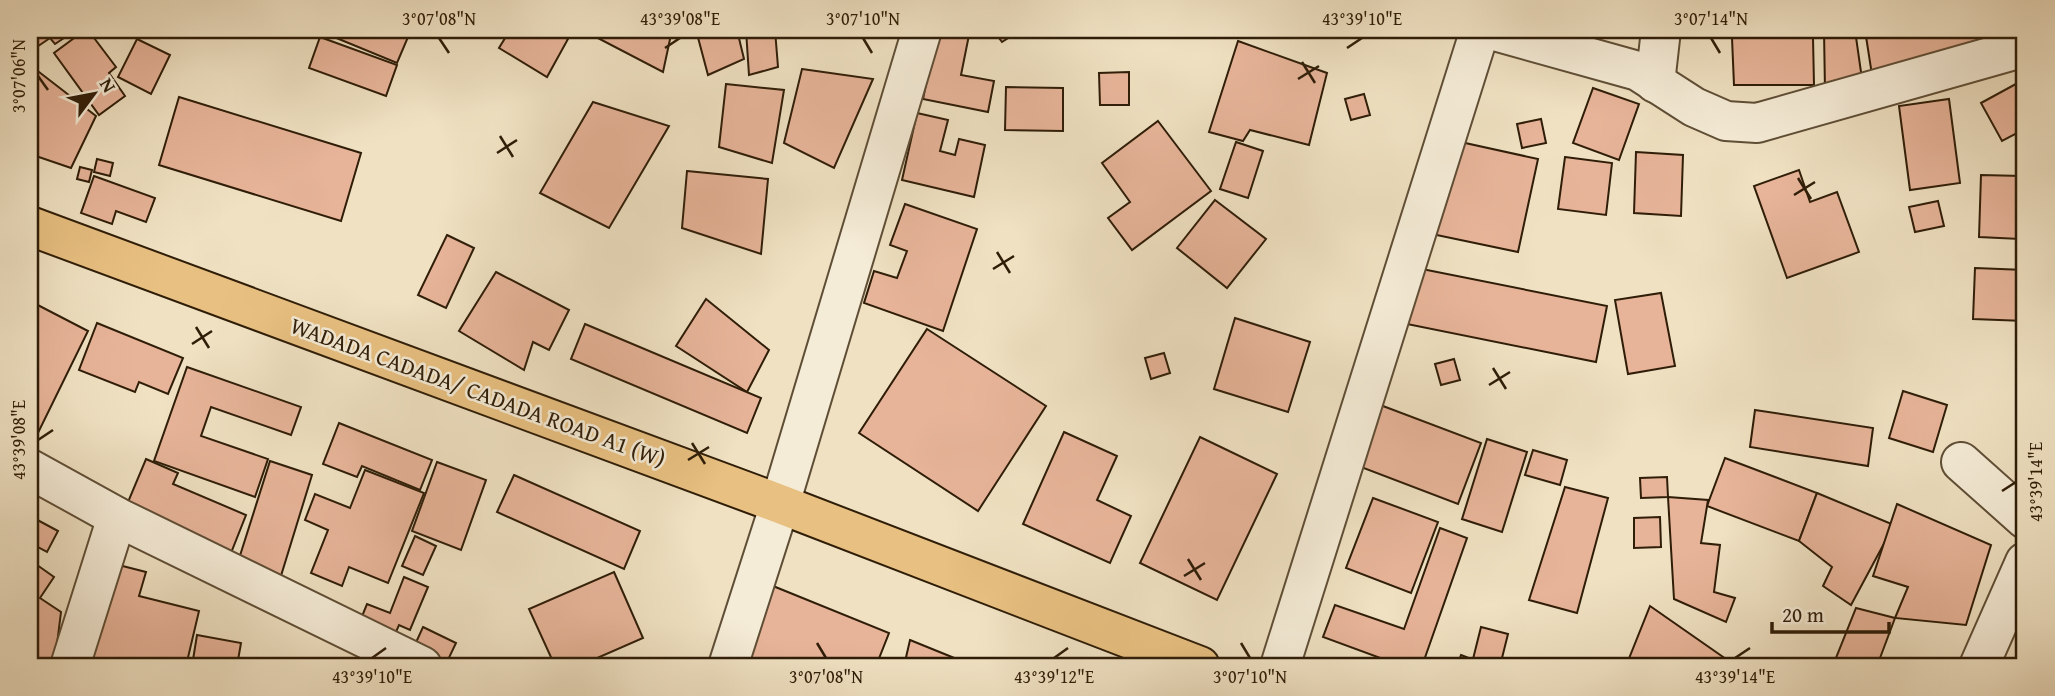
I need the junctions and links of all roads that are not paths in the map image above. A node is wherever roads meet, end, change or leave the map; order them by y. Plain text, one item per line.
1 (922, 30) edge
2 (1480, 30) edge
3 (1491, 30) edge
4 (1661, 30) edge
5 (2025, 47) edge
6 (1655, 83) junction
7 (30, 226) edge
8 (1961, 462) dead end
9 (30, 469) edge
10 (780, 504) junction
11 (117, 517) junction
12 (2025, 519) edge
13 (2025, 562) edge
14 (69, 666) edge
15 (422, 666) edge
16 (728, 666) edge
17 (1200, 666) edge
18 (1280, 666) edge
19 (1979, 666) edge

1 - 10 street
2 - 18 street
3 - 6 street
4 - 6 street
5 - 6 street
7 - 10 main road, WADADA CADADA/ CADADA ROAD A1 (W)
8 - 12 street
9 - 11 street
10 - 16 street
10 - 17 main road, WADADA CADADA/ CADADA ROAD A1 (W)
11 - 14 street
11 - 15 street
13 - 19 street

